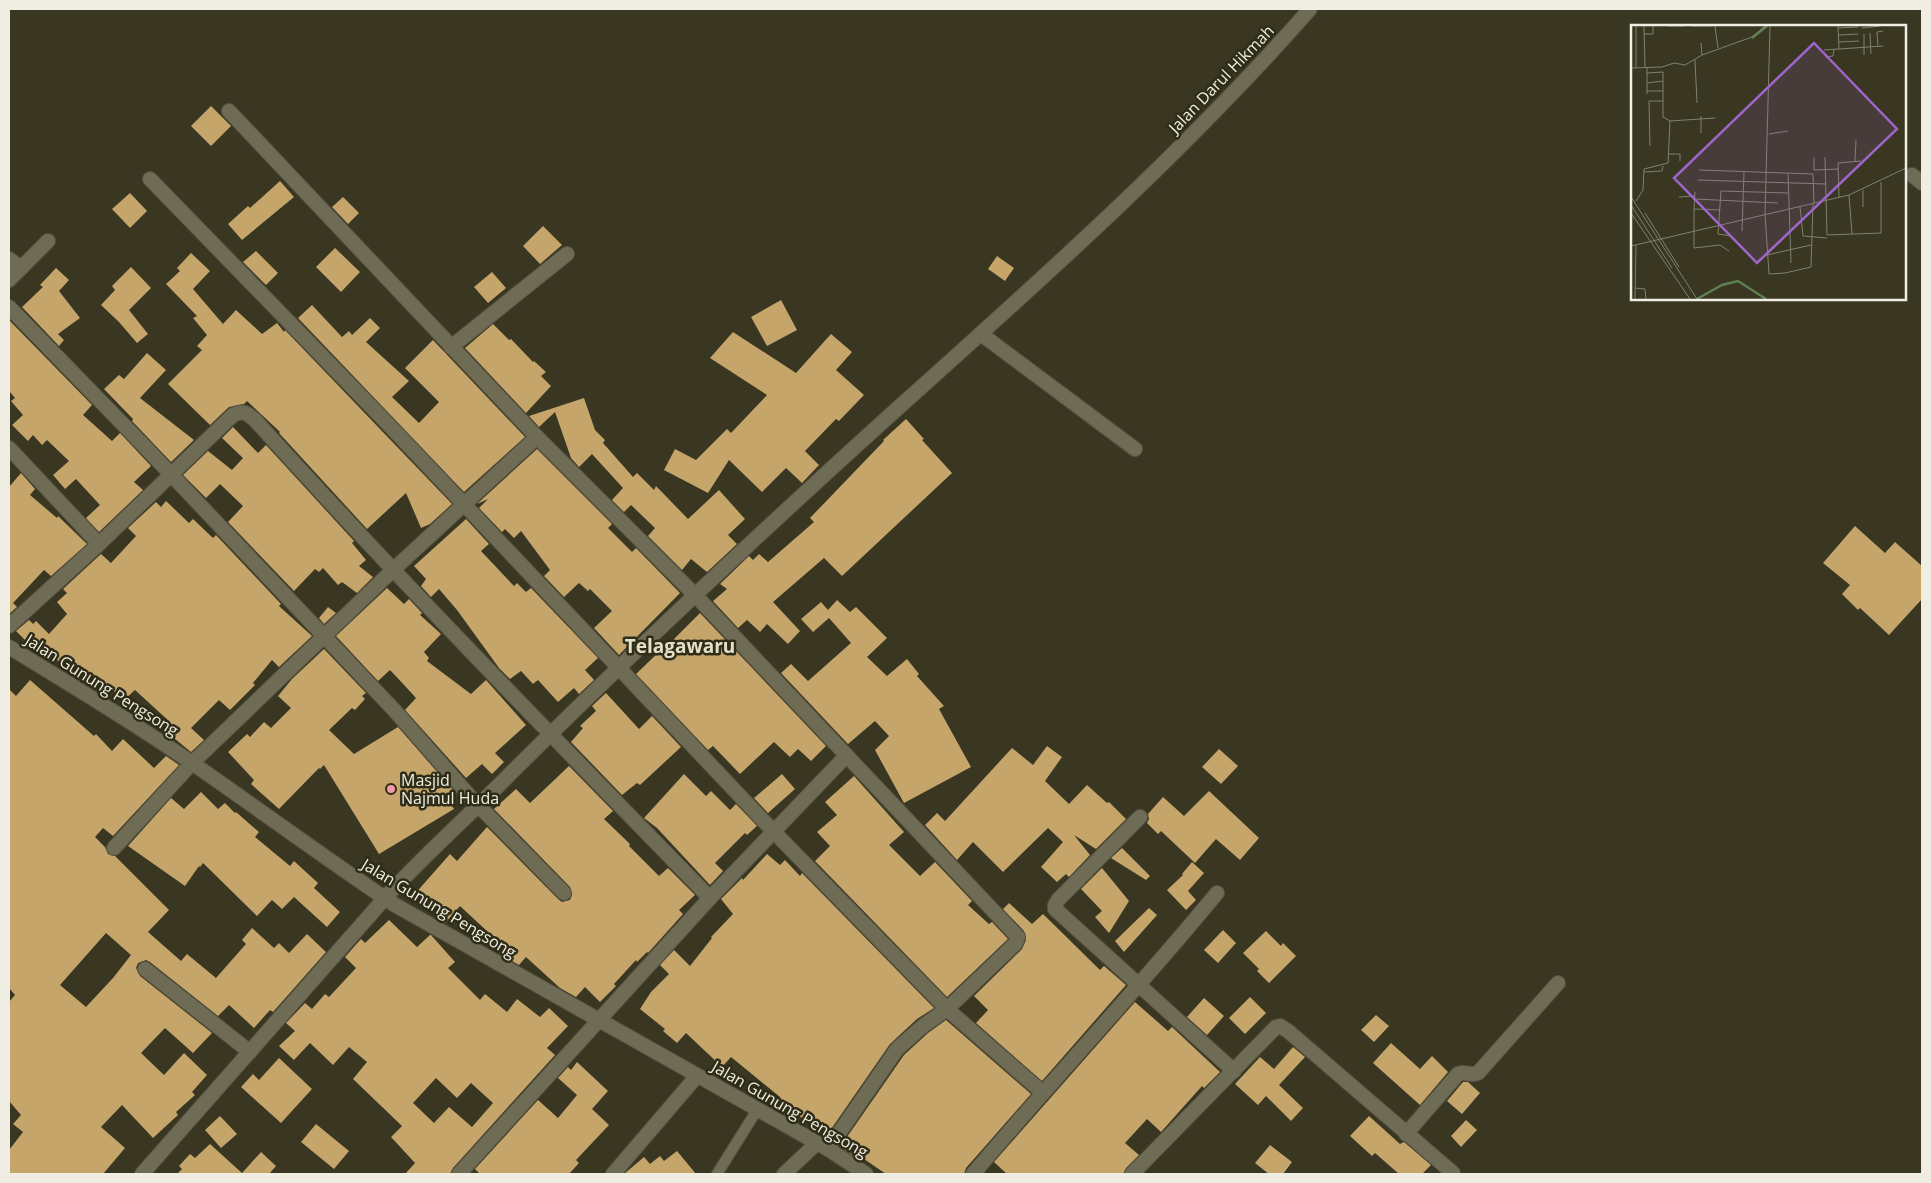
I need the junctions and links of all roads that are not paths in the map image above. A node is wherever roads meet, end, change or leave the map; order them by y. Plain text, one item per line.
1 (1310, 9) edge
2 (229, 111) dead end
3 (150, 179) dead end
4 (48, 241) dead end
5 (567, 254) dead end
6 (9, 258) edge
7 (21, 268) junction
8 (9, 280) edge
9 (9, 307) edge
10 (981, 334) junction
11 (451, 347) junction
12 (537, 438) junction
13 (9, 448) edge
14 (1135, 449) dead end
15 (170, 474) junction
16 (465, 505) junction
17 (99, 544) junction
18 (394, 569) junction
19 (696, 596) junction
20 (9, 626) edge
21 (322, 637) junction
22 (9, 647) edge
23 (618, 668) junction
24 (550, 734) junction
25 (846, 756) junction
26 (192, 763) junction
27 (479, 805) junction
28 (1140, 817) dead end
29 (775, 833) junction
30 (114, 848) dead end
31 (564, 893) dead end
32 (1218, 894) dead end
33 (385, 898) junction
34 (710, 898) junction
35 (145, 969) dead end
36 (1558, 983) dead end
37 (1139, 986) junction
38 (947, 1009) junction
39 (598, 1021) junction
40 (250, 1052) junction
41 (1234, 1071) junction
42 (697, 1076) junction
43 (1042, 1092) junction
44 (757, 1110) junction
45 (1406, 1134) junction
46 (822, 1146) junction
47 (1453, 1173) dead end
48 (142, 1174) edge
49 (459, 1174) edge
50 (613, 1174) edge
51 (717, 1174) edge
52 (784, 1174) edge
53 (866, 1174) edge
54 (973, 1174) edge
55 (1132, 1174) edge

1 - 10 street, Jalan Darul Hikmah
2 - 11 street
3 - 16 street
4 - 7 street
5 - 11 street
6 - 7 street
7 - 8 street
9 - 15 street
10 - 14 street
10 - 19 street, Jalan Darul Hikmah
11 - 12 street
12 - 16 street
12 - 19 street
13 - 17 street
15 - 17 street
15 - 18 street
15 - 21 street
16 - 18 street
16 - 23 street
17 - 20 street
18 - 21 street
18 - 24 street
19 - 23 street, Jalan Darul Hikmah
19 - 25 street
21 - 26 street
21 - 27 street
22 - 26 street, Jalan Gunung Pengsong
23 - 24 street, Jalan Darul Hikmah
23 - 29 street
24 - 27 street, Jalan Darul Hikmah
24 - 34 street
25 - 29 street
25 - 38 street
26 - 30 street
26 - 33 street, Jalan Gunung Pengsong
27 - 31 street
27 - 33 street, Jalan Darul Hikmah
28 - 37 street
29 - 34 street
29 - 38 street
32 - 37 street
33 - 39 street, Jalan Gunung Pengsong
33 - 40 street, Jalan Darul Hikmah
34 - 39 street
35 - 40 street
36 - 45 street
37 - 41 street
37 - 43 street
38 - 43 street
38 - 46 street
39 - 42 street, Jalan Gunung Pengsong
39 - 49 street
40 - 48 street, Jalan Darul Hikmah
41 - 45 street
41 - 55 street
42 - 44 street, Jalan Gunung Pengsong
42 - 50 street
43 - 54 street
44 - 46 street, Jalan Gunung Pengsong
44 - 51 lane
45 - 47 street
46 - 52 street
46 - 53 street, Jalan Gunung Pengsong

